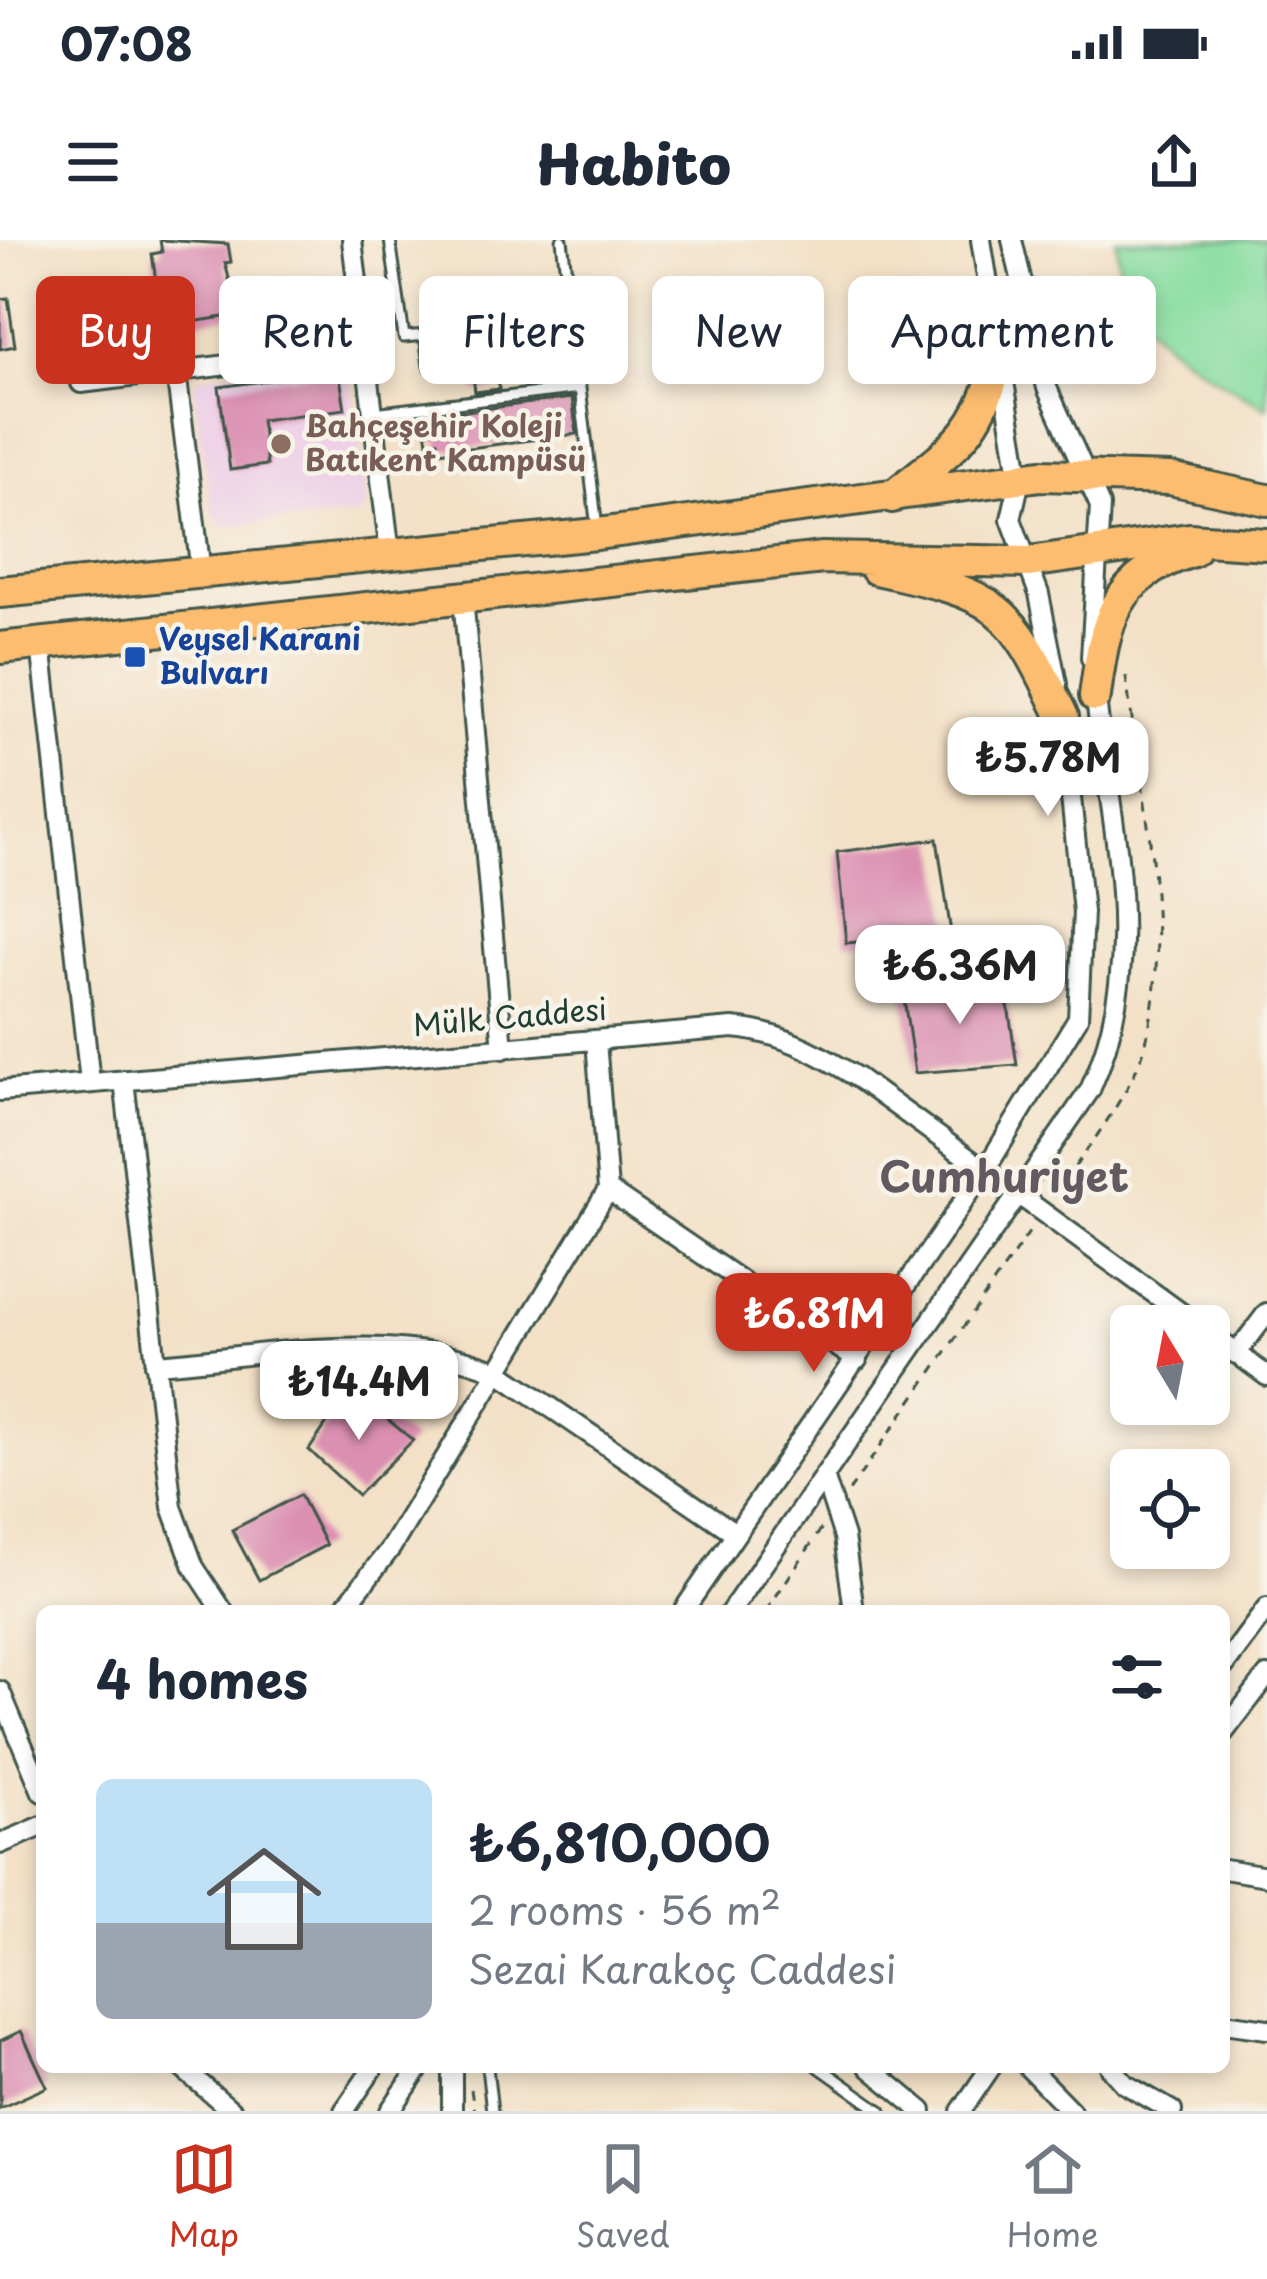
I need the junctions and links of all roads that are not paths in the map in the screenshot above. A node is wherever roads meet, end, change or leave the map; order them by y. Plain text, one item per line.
1 (352, 240) edge
2 (390, 240) edge
3 (562, 240) edge
4 (980, 240) edge
5 (1012, 240) edge
6 (356, 276) edge
7 (986, 276) edge
8 (419, 336) edge
9 (178, 384) edge
10 (369, 384) edge
11 (992, 384) edge
12 (1004, 384) edge
13 (580, 388) junction
14 (373, 413) junction
15 (1085, 472) junction
16 (1020, 480) junction
17 (892, 497) junction
18 (1267, 500) edge
19 (597, 534) junction
20 (1231, 539) junction
21 (1267, 544) edge
22 (390, 554) junction
23 (1096, 555) junction
24 (824, 558) junction
25 (1028, 562) junction
26 (201, 572) junction
27 (0, 592) edge
28 (463, 597) junction
29 (41, 644) junction
30 (0, 648) edge
31 (1095, 696) junction
32 (1063, 717) junction
33 (596, 1041) junction
34 (503, 1049) junction
35 (124, 1080) junction
36 (90, 1082) junction
37 (0, 1091) edge
38 (988, 1167) junction
39 (608, 1190) junction
40 (1020, 1191) junction
41 (1171, 1305) edge
42 (1267, 1313) edge
43 (1230, 1349) edge
44 (1236, 1354) junction
45 (857, 1360) junction
46 (155, 1364) junction
47 (499, 1372) junction
48 (1267, 1376) edge
49 (824, 1477) junction
50 (735, 1533) junction
51 (219, 1605) edge
52 (347, 1605) edge
53 (687, 1605) edge
54 (735, 1605) edge
55 (853, 1605) edge
56 (1267, 1608) edge
57 (1230, 1658) edge
58 (1267, 1676) edge
59 (0, 1690) edge
60 (1230, 1724) edge
61 (36, 1777) edge
62 (36, 1829) edge
63 (0, 1844) edge
64 (1230, 1870) edge
65 (1267, 1876) edge
66 (1230, 2025) edge
67 (1267, 2030) edge
68 (188, 2073) edge
69 (370, 2073) edge
70 (416, 2073) edge
71 (452, 2073) edge
72 (488, 2073) edge
73 (827, 2073) edge
74 (876, 2073) edge
75 (987, 2073) edge
76 (1034, 2073) edge
77 (1115, 2073) edge
78 (232, 2111) edge
79 (344, 2111) edge
80 (390, 2111) edge
81 (452, 2111) edge
82 (492, 2111) edge
83 (881, 2111) edge
84 (922, 2111) edge
85 (962, 2111) edge
86 (1071, 2111) edge
87 (1172, 2111) edge

1 - 6 street
2 - 8 lane
3 - 13 lane
4 - 7 street
5 - 15 street
9 - 26 street
10 - 14 street
11 - 17 main road
12 - 16 street
13 - 14 lane
13 - 19 lane
14 - 22 street
15 - 16 main road
15 - 18 main road
15 - 23 street
16 - 17 main road
16 - 25 street
17 - 19 main road
19 - 22 main road
20 - 21 main road
20 - 23 main road
20 - 31 main road
22 - 26 main road
23 - 25 main road
23 - 31 street
24 - 25 main road
24 - 28 main road
24 - 32 main road
25 - 32 street
26 - 27 main road
28 - 29 main road
28 - 34 street
29 - 30 main road
29 - 36 street
31 - 40 street
32 - 38 street
33 - 34 street, Mülk Caddesi
33 - 38 street, Mülk Caddesi
33 - 39 street
34 - 35 street, Mülk Caddesi
35 - 36 street, Mülk Caddesi
35 - 46 street
36 - 37 street, Mülk Caddesi
38 - 40 street, Mülk Caddesi
38 - 45 street
39 - 45 street
39 - 47 street
40 - 41 street, Mülk Caddesi
40 - 49 street
42 - 44 street
43 - 44 street
44 - 48 street
45 - 50 street
46 - 47 street
46 - 51 street
47 - 50 street
47 - 52 street
49 - 54 street
49 - 55 street
50 - 53 street
56 - 57 street
58 - 60 street
59 - 61 street
62 - 63 street
64 - 65 street
66 - 67 street
68 - 78 street
69 - 79 street
70 - 80 street
71 - 81 street
72 - 82 lane
73 - 83 lane
74 - 84 street
75 - 85 street
76 - 86 street
77 - 87 street

